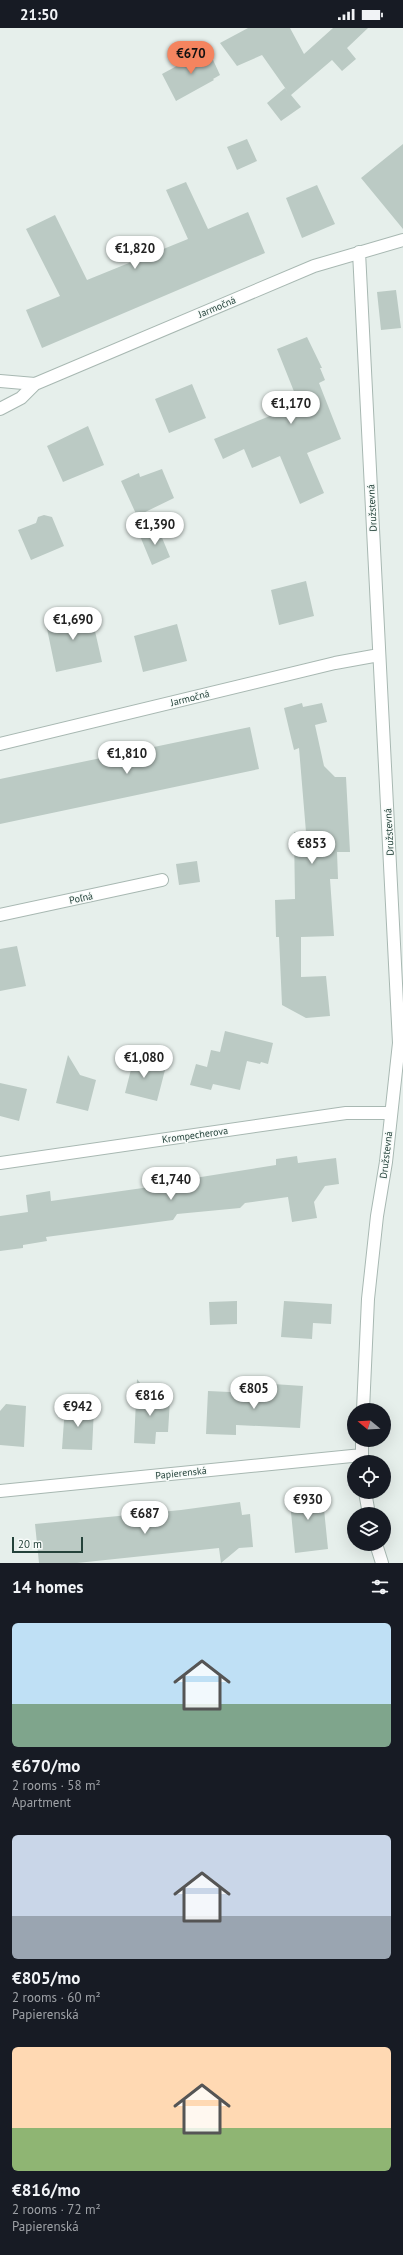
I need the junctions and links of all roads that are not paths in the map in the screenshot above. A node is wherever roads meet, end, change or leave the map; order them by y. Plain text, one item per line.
1 (403, 240) edge
2 (359, 252) junction
3 (0, 381) edge
4 (35, 384) junction
5 (0, 410) edge
6 (380, 655) junction
7 (0, 744) edge
8 (162, 880) dead end
9 (0, 915) edge
10 (391, 1113) junction
11 (0, 1163) edge
12 (363, 1403) edge
13 (347, 1459) edge
14 (0, 1491) edge
15 (378, 1551) edge
16 (382, 1563) edge

1 - 2 street, Jarmočná
2 - 4 street, Jarmočná
2 - 6 street, Družstevná
3 - 4 street, Jarmočná
4 - 5 street, Jarmočná
6 - 7 street, Jarmočná
6 - 10 street, Družstevná
8 - 9 street, Poľná
10 - 11 street, Krompecherova
10 - 12 street, Družstevná
13 - 14 street, Papierenská
15 - 16 street

